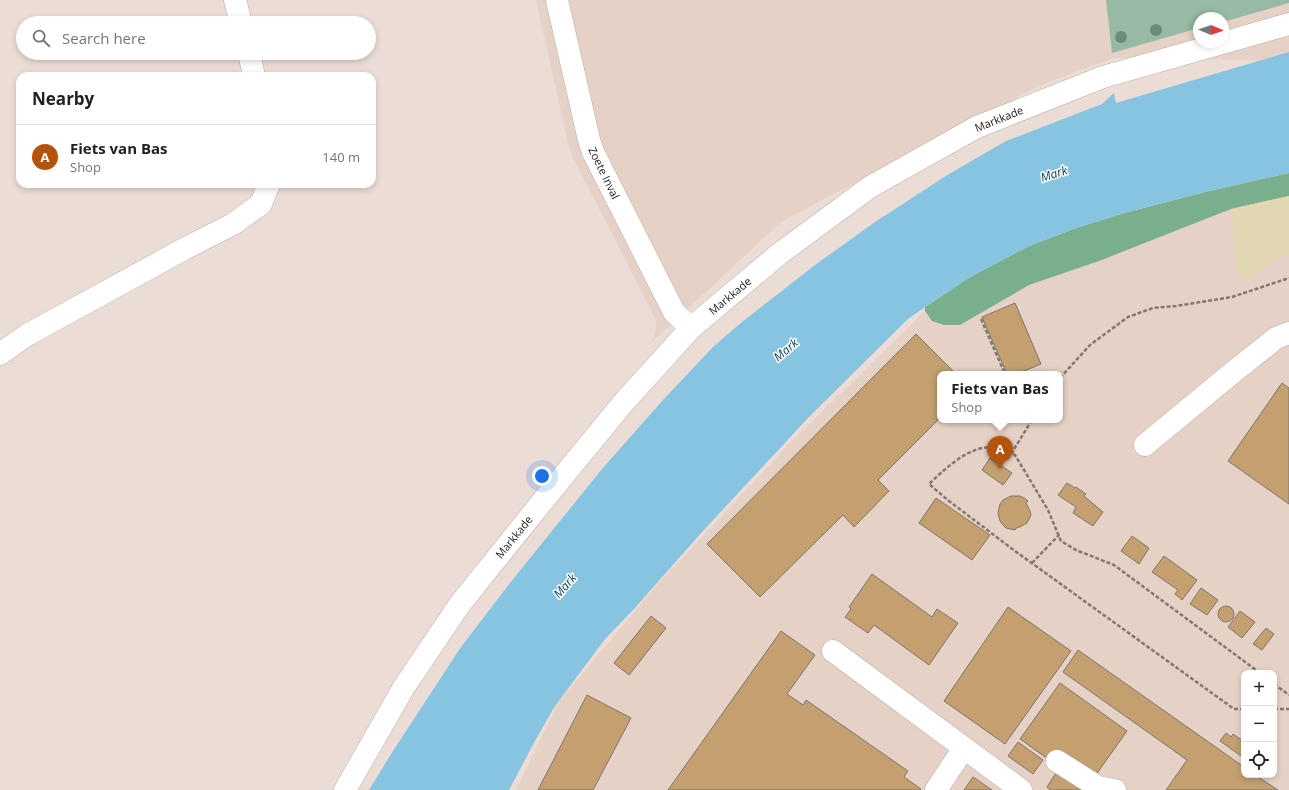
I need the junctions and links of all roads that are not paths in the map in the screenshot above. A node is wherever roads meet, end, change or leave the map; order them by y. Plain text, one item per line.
1 (235, 0) edge
2 (557, 0) edge
3 (239, 16) edge
4 (1289, 24) edge
5 (251, 60) edge
6 (254, 72) edge
7 (267, 188) edge
8 (691, 328) junction
9 (1289, 333) edge
10 (0, 354) edge
11 (1145, 445) dead end
12 (833, 651) dead end
13 (964, 748) junction
14 (1057, 761) dead end
15 (345, 790) edge
16 (936, 790) edge
17 (1021, 790) edge
18 (1115, 790) edge

1 - 3 street
2 - 8 street, Zoete Inval
4 - 8 street, Markkade
5 - 6 street
7 - 10 street
8 - 15 street, Markkade
9 - 11 street
12 - 13 street
13 - 16 street
13 - 17 street
14 - 18 street

